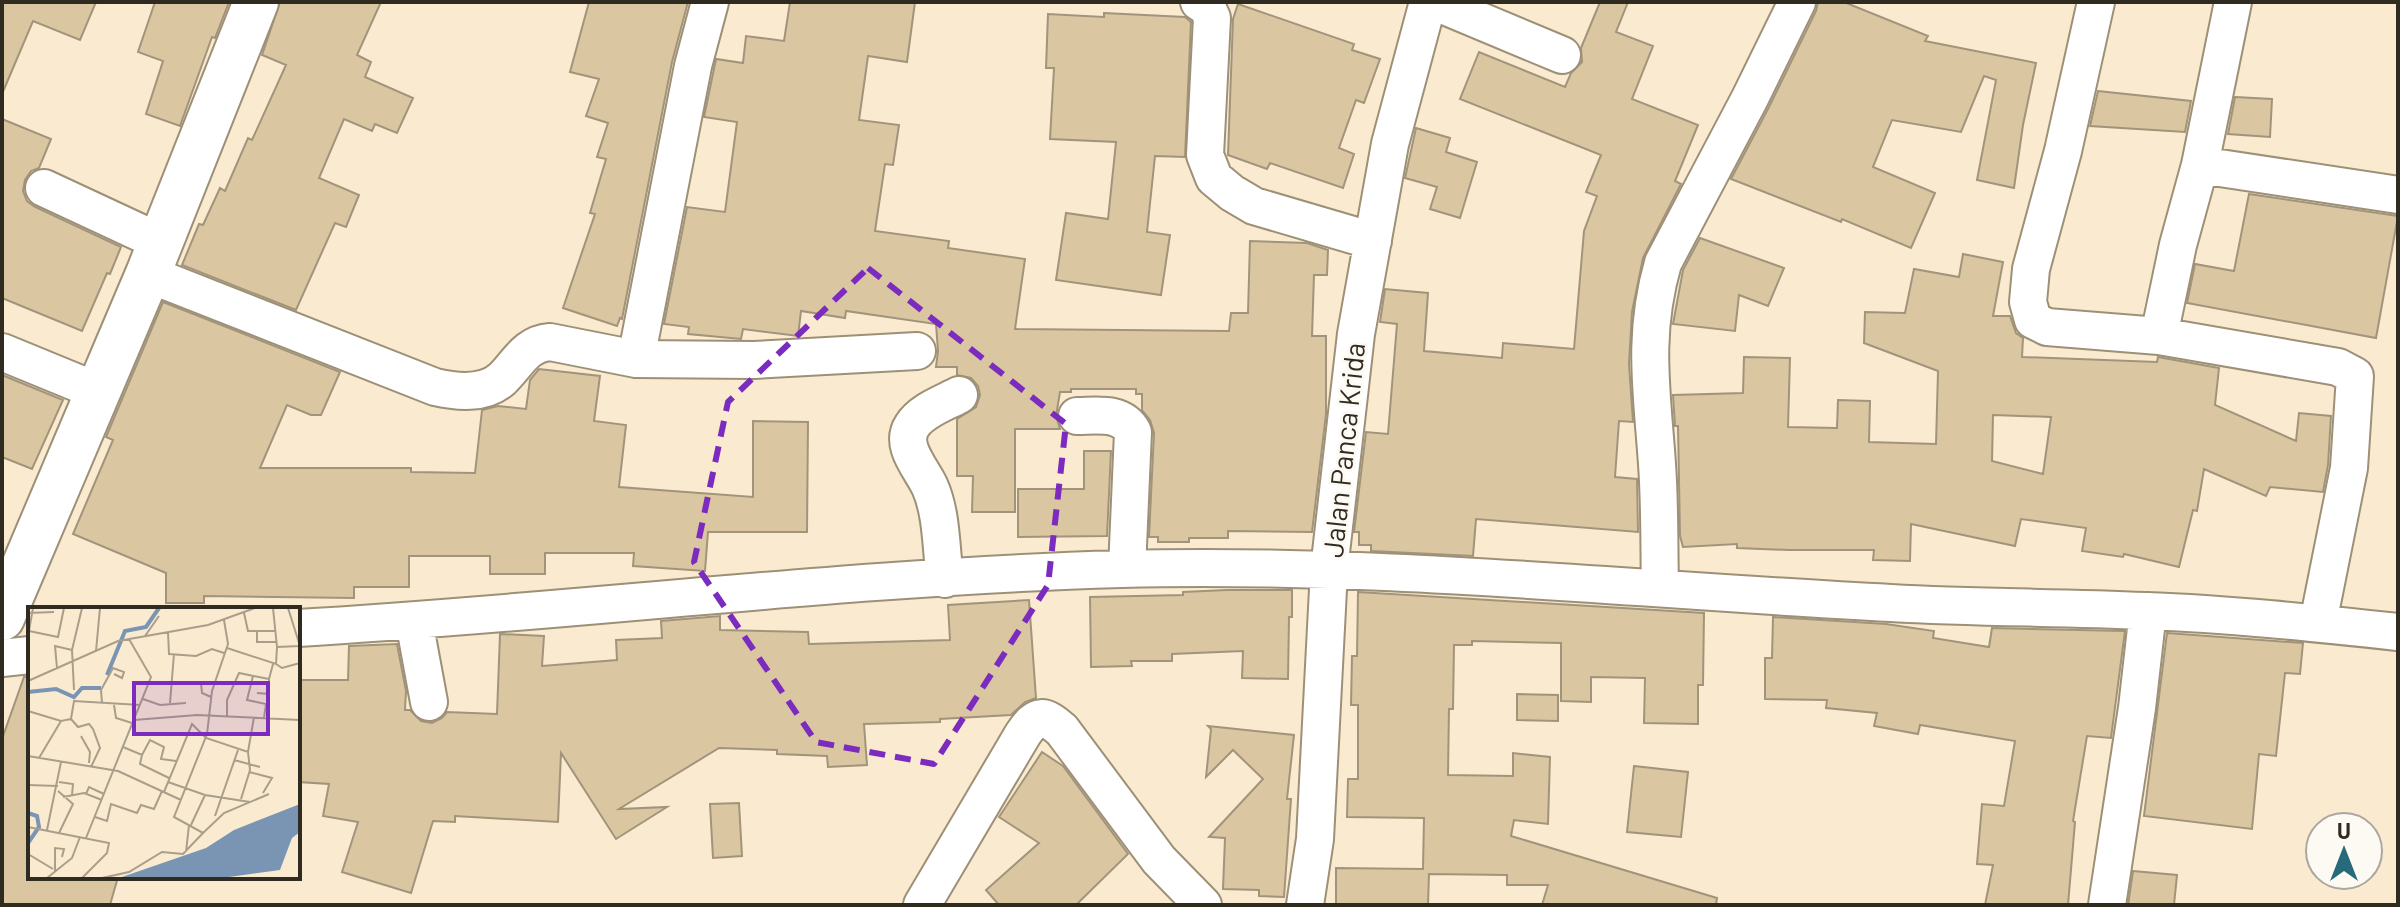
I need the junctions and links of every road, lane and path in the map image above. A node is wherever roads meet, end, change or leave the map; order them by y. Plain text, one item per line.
1 (256, 2) edge
2 (710, 2) edge
3 (1199, 2) edge
4 (1428, 2) edge
5 (1435, 2) edge
6 (1797, 2) edge
7 (2096, 2) edge
8 (2233, 2) edge
9 (1562, 55) dead end
10 (2200, 165) junction
11 (44, 188) dead end
12 (2398, 195) edge
13 (1373, 241) junction
14 (154, 258) junction
15 (2159, 336) junction
16 (917, 351) dead end
17 (2, 352) edge
18 (636, 359) junction
19 (97, 391) junction
20 (959, 395) dead end
21 (1077, 416) dead end
22 (1127, 569) junction
23 (1329, 570) junction
24 (945, 579) junction
25 (1660, 587) junction
26 (2148, 611) junction
27 (2, 618) edge
28 (414, 621) junction
29 (2318, 623) junction
30 (300, 628) edge
31 (2398, 632) edge
32 (28, 655) edge
33 (2, 658) edge
34 (429, 702) dead end
35 (922, 905) edge
36 (1203, 905) edge
37 (1305, 905) edge
38 (2107, 905) edge

1 - 14 street
2 - 18 street
3 - 13 street
4 - 13 street, Jalan Panca Krida
5 - 9 street
6 - 25 street
7 - 15 street
8 - 10 street
10 - 12 street
10 - 15 street
11 - 14 street
13 - 23 street, Jalan Panca Krida
14 - 18 street
14 - 19 street
15 - 29 street
16 - 18 street
17 - 19 street
19 - 27 street
20 - 24 street
21 - 22 street
22 - 23 street
22 - 24 street
23 - 25 street
23 - 37 street, Jalan Panca Krida
24 - 28 street
25 - 26 street
26 - 29 street
26 - 38 street
28 - 30 street
28 - 34 street
29 - 31 street
32 - 33 street
35 - 36 street

